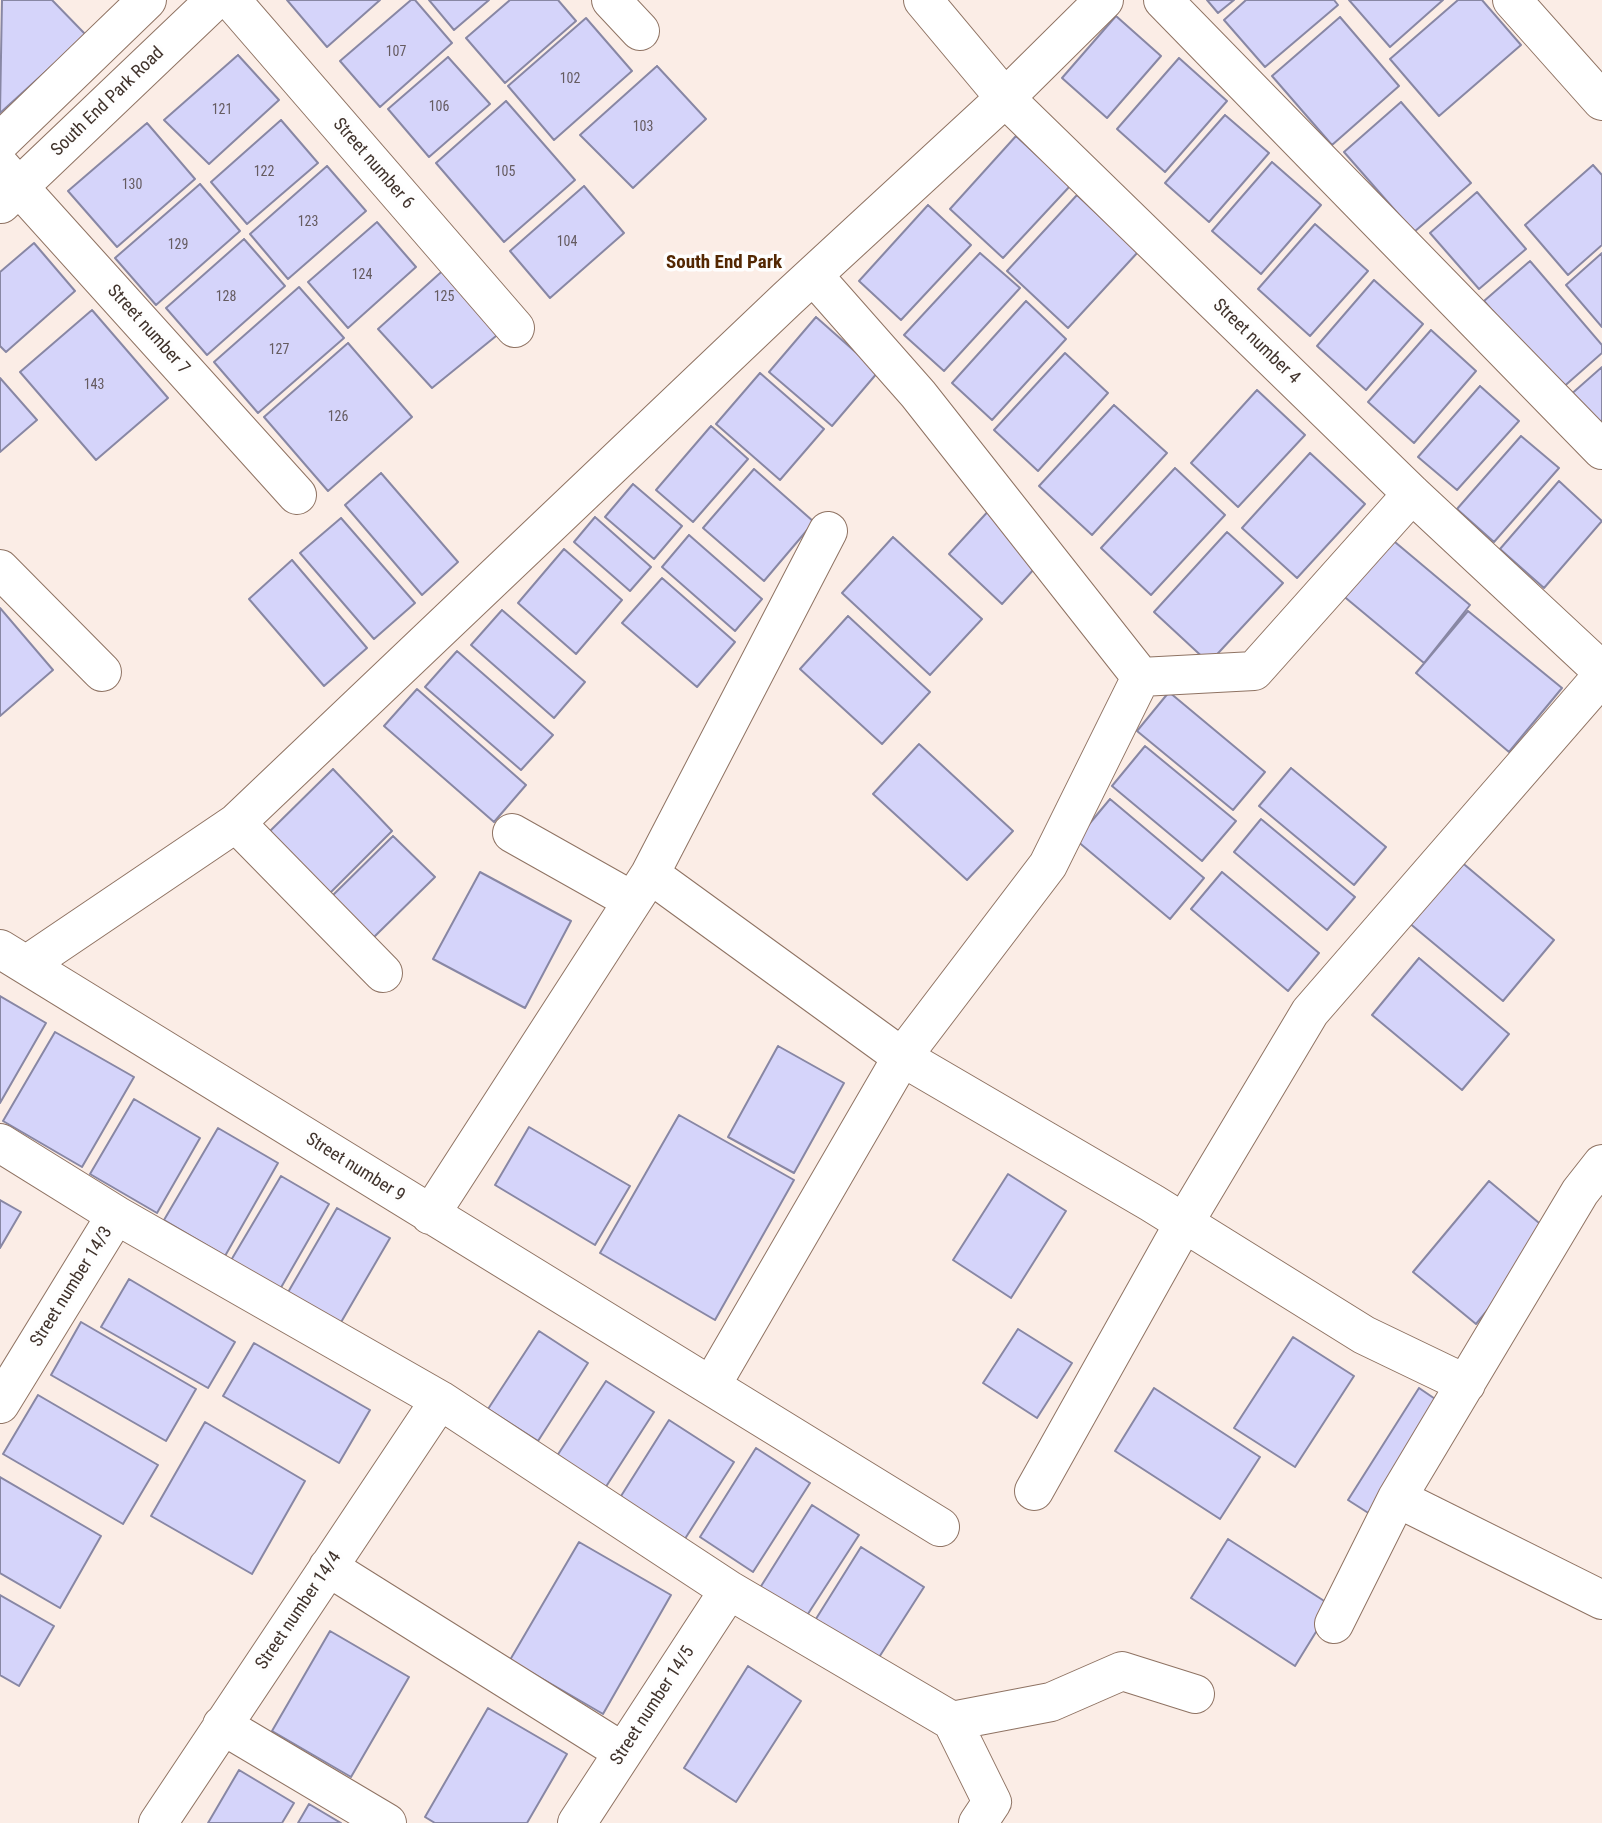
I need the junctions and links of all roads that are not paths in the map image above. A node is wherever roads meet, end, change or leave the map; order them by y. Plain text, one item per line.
1 (147, 0) edge
2 (215, 0) edge
3 (231, 0) edge
4 (611, 0) edge
5 (923, 0) edge
6 (1104, 0) edge
7 (1163, 0) edge
8 (1512, 0) edge
9 (640, 31) dead end
10 (1005, 98) junction
11 (1602, 101) edge
12 (0, 142) edge
13 (6, 186) edge
14 (813, 275) junction
15 (515, 328) dead end
16 (1602, 450) edge
17 (1412, 494) junction
18 (297, 495) dead end
19 (828, 531) dead end
20 (0, 569) edge
21 (102, 672) dead end
22 (1602, 673) edge
23 (1141, 677) junction
24 (236, 823) junction
25 (512, 833) dead end
26 (641, 887) junction
27 (13, 957) edge
28 (383, 973) dead end
29 (902, 1057) junction
30 (0, 1143) edge
31 (1595, 1186) edge
32 (116, 1215) junction
33 (430, 1215) junction
34 (1184, 1223) junction
35 (1466, 1384) junction
36 (711, 1386) junction
37 (440, 1400) junction
38 (0, 1404) edge
39 (1034, 1491) dead end
40 (1396, 1498) junction
41 (940, 1527) dead end
42 (328, 1567) junction
43 (729, 1590) junction
44 (1602, 1600) edge
45 (1334, 1624) dead end
46 (1195, 1694) dead end
47 (952, 1721) junction
48 (222, 1726) junction
49 (623, 1752) junction
50 (158, 1823) edge
51 (387, 1823) edge
52 (577, 1823) edge
53 (978, 1823) edge

1 - 12 street
2 - 13 street, South End Park Road
3 - 15 street, Street number 6
4 - 9 street
5 - 10 street, Street number 4
6 - 10 street
7 - 16 street
8 - 11 street
10 - 14 street
10 - 17 street, Street number 4
13 - 18 street, Street number 7
14 - 23 street
14 - 24 street
17 - 22 street, Street number 4
17 - 23 street
19 - 26 street
20 - 21 street
22 - 34 street
23 - 29 street
24 - 27 street
24 - 28 street
25 - 26 street
26 - 29 street
26 - 33 street
27 - 33 street, Street number 9
29 - 34 street
29 - 36 street
30 - 32 street, Street number 14/3
31 - 35 street
32 - 37 street
32 - 38 street, Street number 14/3
33 - 36 street, Street number 9
34 - 35 street
34 - 39 street
35 - 40 street
36 - 41 street, Street number 9
37 - 42 street, Street number 14/4
37 - 43 street
40 - 44 street
40 - 45 street
42 - 48 street, Street number 14/4
42 - 49 street
43 - 47 street
43 - 49 street, Street number 14/5
46 - 47 street
47 - 53 street
48 - 50 street, Street number 14/4
48 - 51 street
49 - 52 street, Street number 14/5

